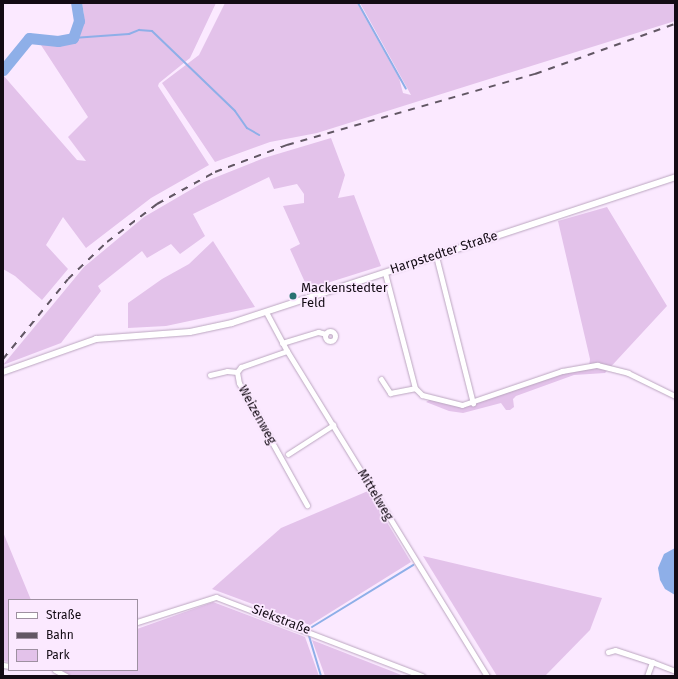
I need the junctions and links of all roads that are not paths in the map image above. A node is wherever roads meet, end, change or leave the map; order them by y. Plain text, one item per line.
1 (675, 177) edge
2 (436, 256) junction
3 (385, 272) junction
4 (266, 312) junction
5 (326, 334) dead end
6 (282, 343) junction
7 (287, 351) junction
8 (3, 372) edge
9 (237, 372) junction
10 (210, 375) dead end
11 (381, 378) dead end
12 (415, 388) junction
13 (675, 396) edge
14 (472, 403) junction
15 (333, 426) junction
16 (288, 454) dead end
17 (307, 505) dead end
18 (138, 622) edge
19 (608, 652) dead end
20 (652, 662) junction
21 (57, 671) edge
22 (675, 671) edge
23 (66, 676) edge
24 (422, 676) edge
25 (487, 676) edge
26 (647, 676) edge

1 - 2 street, Harpstedter Straße
2 - 3 street, Harpstedter Straße
2 - 14 street
3 - 4 street, Harpstedter Straße
3 - 12 street
4 - 6 street, Mittelweg
4 - 8 street, Harpstedter Straße
5 - 6 street
6 - 7 street, Mittelweg
7 - 9 street, Weizenweg
7 - 15 street, Mittelweg
9 - 10 street
9 - 17 street, Weizenweg
11 - 12 street
12 - 14 street
13 - 14 street
15 - 16 street
15 - 25 street, Mittelweg
18 - 24 street, Siekstraße
19 - 20 street
20 - 22 street
20 - 26 street
21 - 23 street

